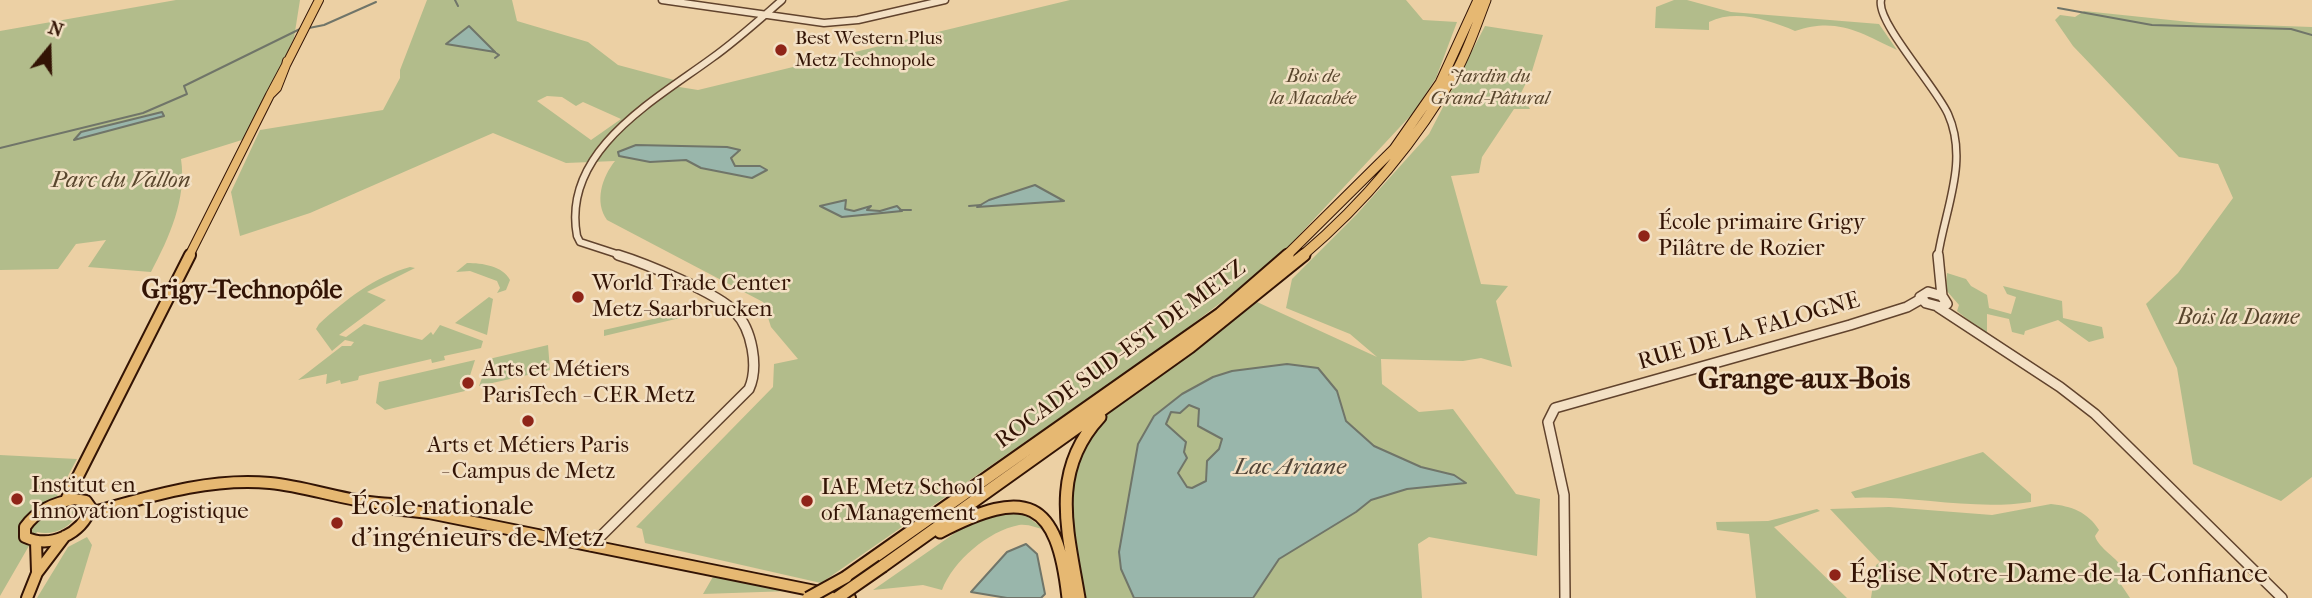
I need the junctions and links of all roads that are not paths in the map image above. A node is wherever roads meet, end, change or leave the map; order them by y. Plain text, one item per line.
1 (318, 0) edge
2 (662, 0) edge
3 (782, 0) edge
4 (945, 0) edge
5 (1471, 0) edge
6 (1478, 0) edge
7 (1489, 0) edge
8 (1881, 0) edge
9 (764, 16) junction
10 (1470, 32) junction
11 (1937, 281) junction
12 (1928, 292) junction
13 (1942, 296) junction
14 (1921, 299) junction
15 (1938, 306) junction
16 (1899, 310) junction
17 (1155, 372) junction
18 (66, 500) junction
19 (90, 513) junction
20 (66, 535) junction
21 (36, 542) junction
22 (591, 545) junction
23 (879, 561) junction
24 (37, 573) junction
25 (846, 576) junction
26 (27, 598) edge
27 (808, 598) edge
28 (816, 598) edge
29 (837, 598) edge
30 (850, 598) edge
31 (1068, 598) edge
32 (1079, 598) edge
33 (1565, 598) edge
34 (2282, 598) edge

1 - 18 main road
2 - 9 street
3 - 9 street
4 - 9 street
5 - 10 highway
6 - 10 highway, ROCADE SUD-EST DE METZ
7 - 10 highway, ROCADE SUD-EST DE METZ
8 - 11 street
9 - 22 street
10 - 17 highway, ROCADE SUD-EST DE METZ
10 - 23 highway, ROCADE SUD-EST DE METZ
11 - 12 street, RUE DE LA FALOGNE
11 - 13 street
12 - 13 street
12 - 14 street, RUE DE LA FALOGNE
13 - 15 street
14 - 15 street
14 - 16 street, RUE DE LA FALOGNE
15 - 16 street, RUE DE LA FALOGNE
15 - 34 street
16 - 33 street, RUE DE LA FALOGNE
17 - 23 highway, ROCADE SUD-EST DE METZ
17 - 32 highway
18 - 19 main road
18 - 21 main road
19 - 20 main road
19 - 22 main road
20 - 21 main road
20 - 24 main road
21 - 24 main road
22 - 30 main road
23 - 25 highway, ROCADE SUD-EST DE METZ
23 - 29 highway, ROCADE SUD-EST DE METZ, bridge
23 - 31 highway
24 - 26 main road
25 - 27 highway, bridge
25 - 28 highway, ROCADE SUD-EST DE METZ, bridge

